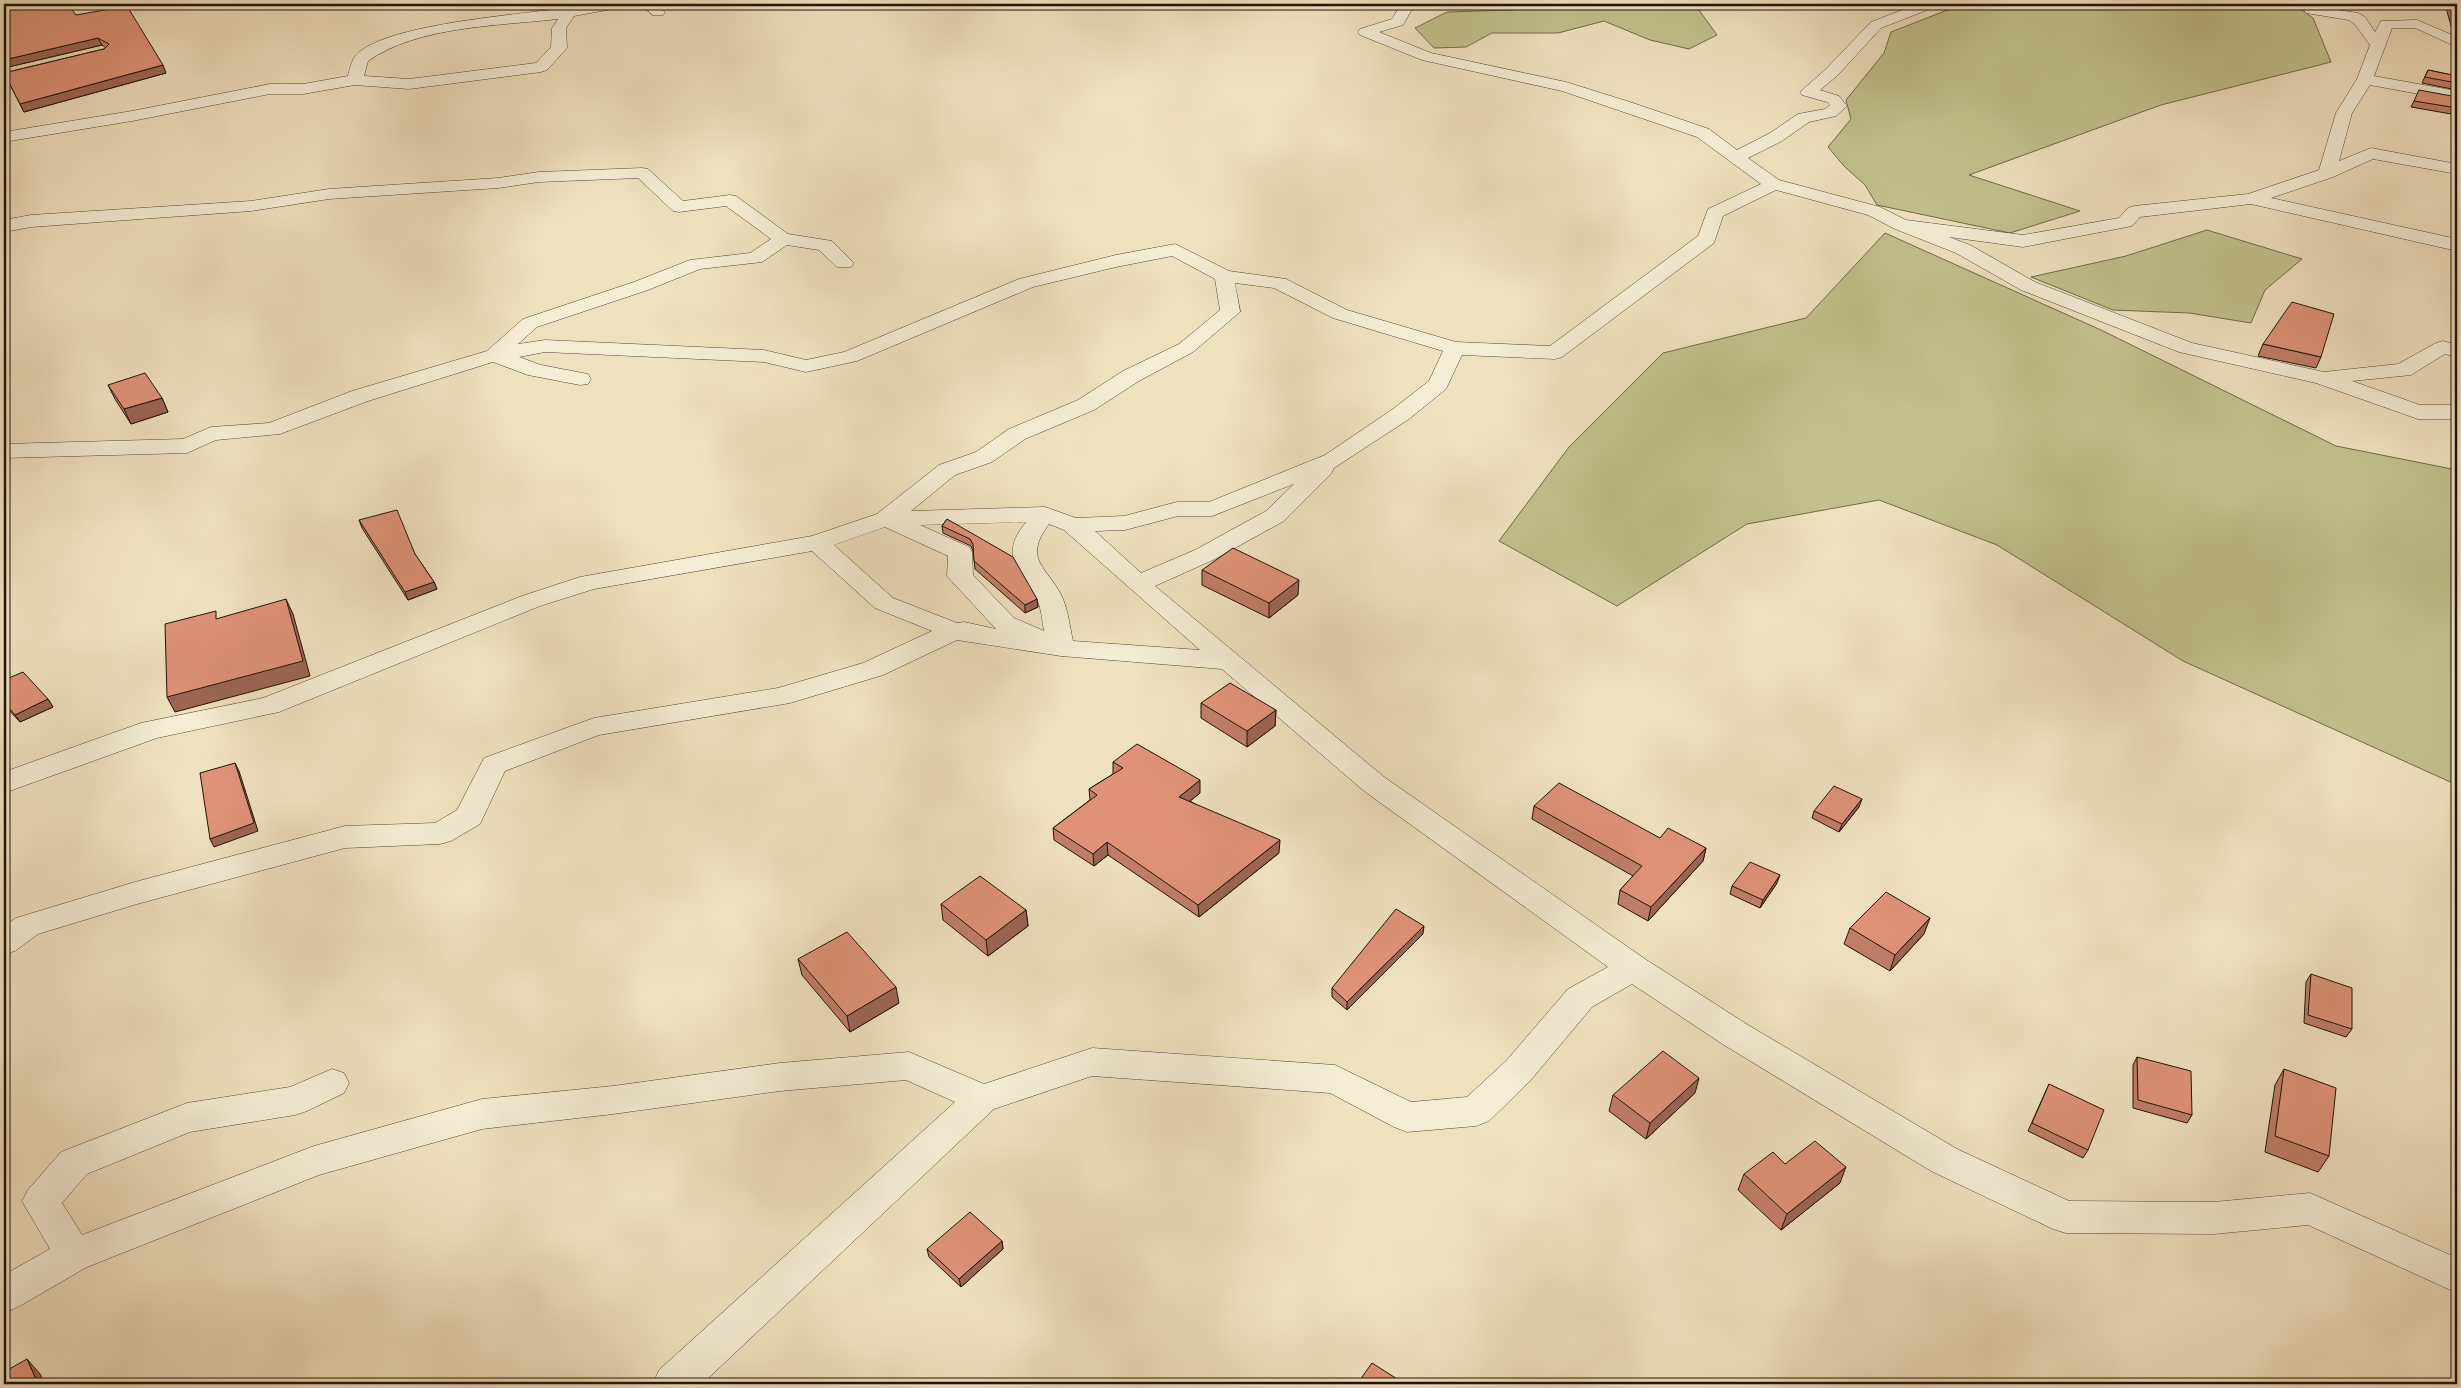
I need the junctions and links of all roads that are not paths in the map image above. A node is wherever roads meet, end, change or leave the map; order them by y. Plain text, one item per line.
1 (618, 4) edge
2 (1408, 4) edge
3 (1930, 4) edge
4 (598, 5) edge
5 (2312, 10) dead end
6 (570, 13) junction
7 (2433, 31) junction
8 (2457, 35) edge
9 (2457, 42) edge
10 (2378, 44) junction
11 (2365, 79) junction
12 (355, 80) junction
13 (2457, 96) edge
14 (4, 137) edge
15 (1736, 157) junction
16 (2457, 168) edge
17 (2327, 173) junction
18 (1772, 184) junction
19 (2251, 199) junction
20 (1902, 225) junction
21 (4, 226) edge
22 (783, 239) junction
23 (2457, 245) edge
24 (844, 263) dead end
25 (1224, 276) junction
26 (1454, 348) junction
27 (2457, 352) edge
28 (494, 355) junction
29 (2322, 378) junction
30 (580, 379) dead end
31 (2457, 412) edge
32 (4, 451) edge
33 (1333, 460) junction
34 (1045, 514) junction
35 (886, 519) junction
36 (1073, 525) junction
37 (818, 542) junction
38 (1138, 584) junction
39 (1005, 624) junction
40 (954, 632) junction
41 (1061, 648) junction
42 (1227, 660) junction
43 (4, 783) edge
44 (4, 942) edge
45 (1633, 968) junction
46 (332, 1083) dead end
47 (982, 1099) junction
48 (74, 1256) junction
49 (2457, 1276) edge
50 (4, 1295) edge
51 (673, 1384) edge

1 - 4 street
2 - 15 street
3 - 15 street
4 - 6 street
5 - 10 street
6 - 12 street
6 - 12 street
7 - 8 street
7 - 9 street
7 - 10 street
10 - 11 street
11 - 13 street
11 - 17 street
12 - 14 street
15 - 18 street
16 - 17 street
17 - 19 street
18 - 20 street
18 - 26 street
19 - 20 street
19 - 23 street
20 - 29 street
21 - 22 street
22 - 24 street
22 - 28 street
25 - 26 street
25 - 28 street
25 - 35 street
26 - 33 street
27 - 29 street
28 - 30 street
28 - 32 street
29 - 31 street
33 - 36 street
33 - 38 street
34 - 35 street
34 - 36 street
34 - 41 street
35 - 37 street
35 - 39 street
36 - 38 street
37 - 40 street
37 - 43 street
38 - 42 street
39 - 40 street
39 - 41 street
40 - 41 street
40 - 44 street
41 - 42 street
42 - 45 street
45 - 47 street
45 - 49 street
46 - 48 street
47 - 48 street
47 - 51 street
48 - 50 street

